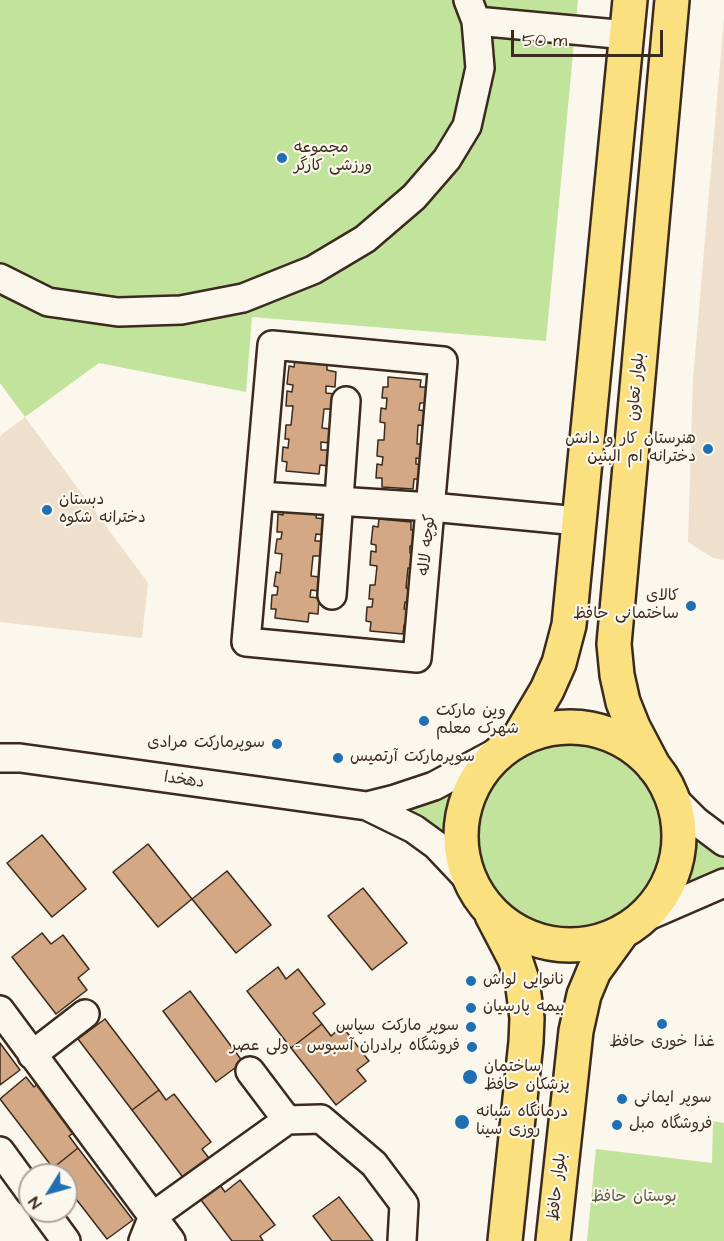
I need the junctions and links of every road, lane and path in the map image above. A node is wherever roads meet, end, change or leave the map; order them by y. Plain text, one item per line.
1 (672, 0) edge
2 (472, 10) edge
3 (628, 12) edge
4 (0, 278) edge
5 (346, 401) dead end
6 (259, 496) junction
7 (339, 501) junction
8 (431, 507) junction
9 (578, 521) junction
10 (332, 595) dead end
11 (510, 745) junction
12 (0, 758) edge
13 (654, 766) junction
14 (670, 795) junction
15 (367, 806) junction
16 (724, 842) edge
17 (470, 881) junction
18 (724, 883) edge
19 (489, 908) junction
20 (632, 925) junction
21 (0, 1011) edge
22 (84, 1014) dead end
23 (32, 1055) junction
24 (250, 1071) dead end
25 (287, 1120) junction
26 (0, 1151) edge
27 (18, 1176) edge
28 (153, 1216) junction
29 (53, 1223) edge
30 (66, 1241) edge
31 (143, 1241) edge
32 (171, 1241) edge
33 (402, 1241) edge
34 (505, 1241) edge
35 (553, 1241) edge

1 - 13 main road, بلوار تعاون
2 - 3 street
2 - 4 street
3 - 9 main road
5 - 7 street
6 - 7 street
6 - 8 street, کوچه لاله
6 - 8 street
7 - 8 street
7 - 10 street
8 - 9 street, کوچه لاله
9 - 11 main road
11 - 13 main road
11 - 15 street
11 - 17 main road
12 - 15 street, دهخدا
13 - 14 main road, بلوار تعاون
14 - 16 street
14 - 20 main road, بلوار حافظ
15 - 17 street
17 - 19 main road
18 - 20 street
19 - 20 main road
19 - 34 main road
20 - 35 main road, بلوار حافظ
21 - 23 street
22 - 23 street
23 - 28 street
24 - 25 street
25 - 28 street
25 - 33 street
26 - 27 street
28 - 31 street
28 - 32 street
29 - 30 street

